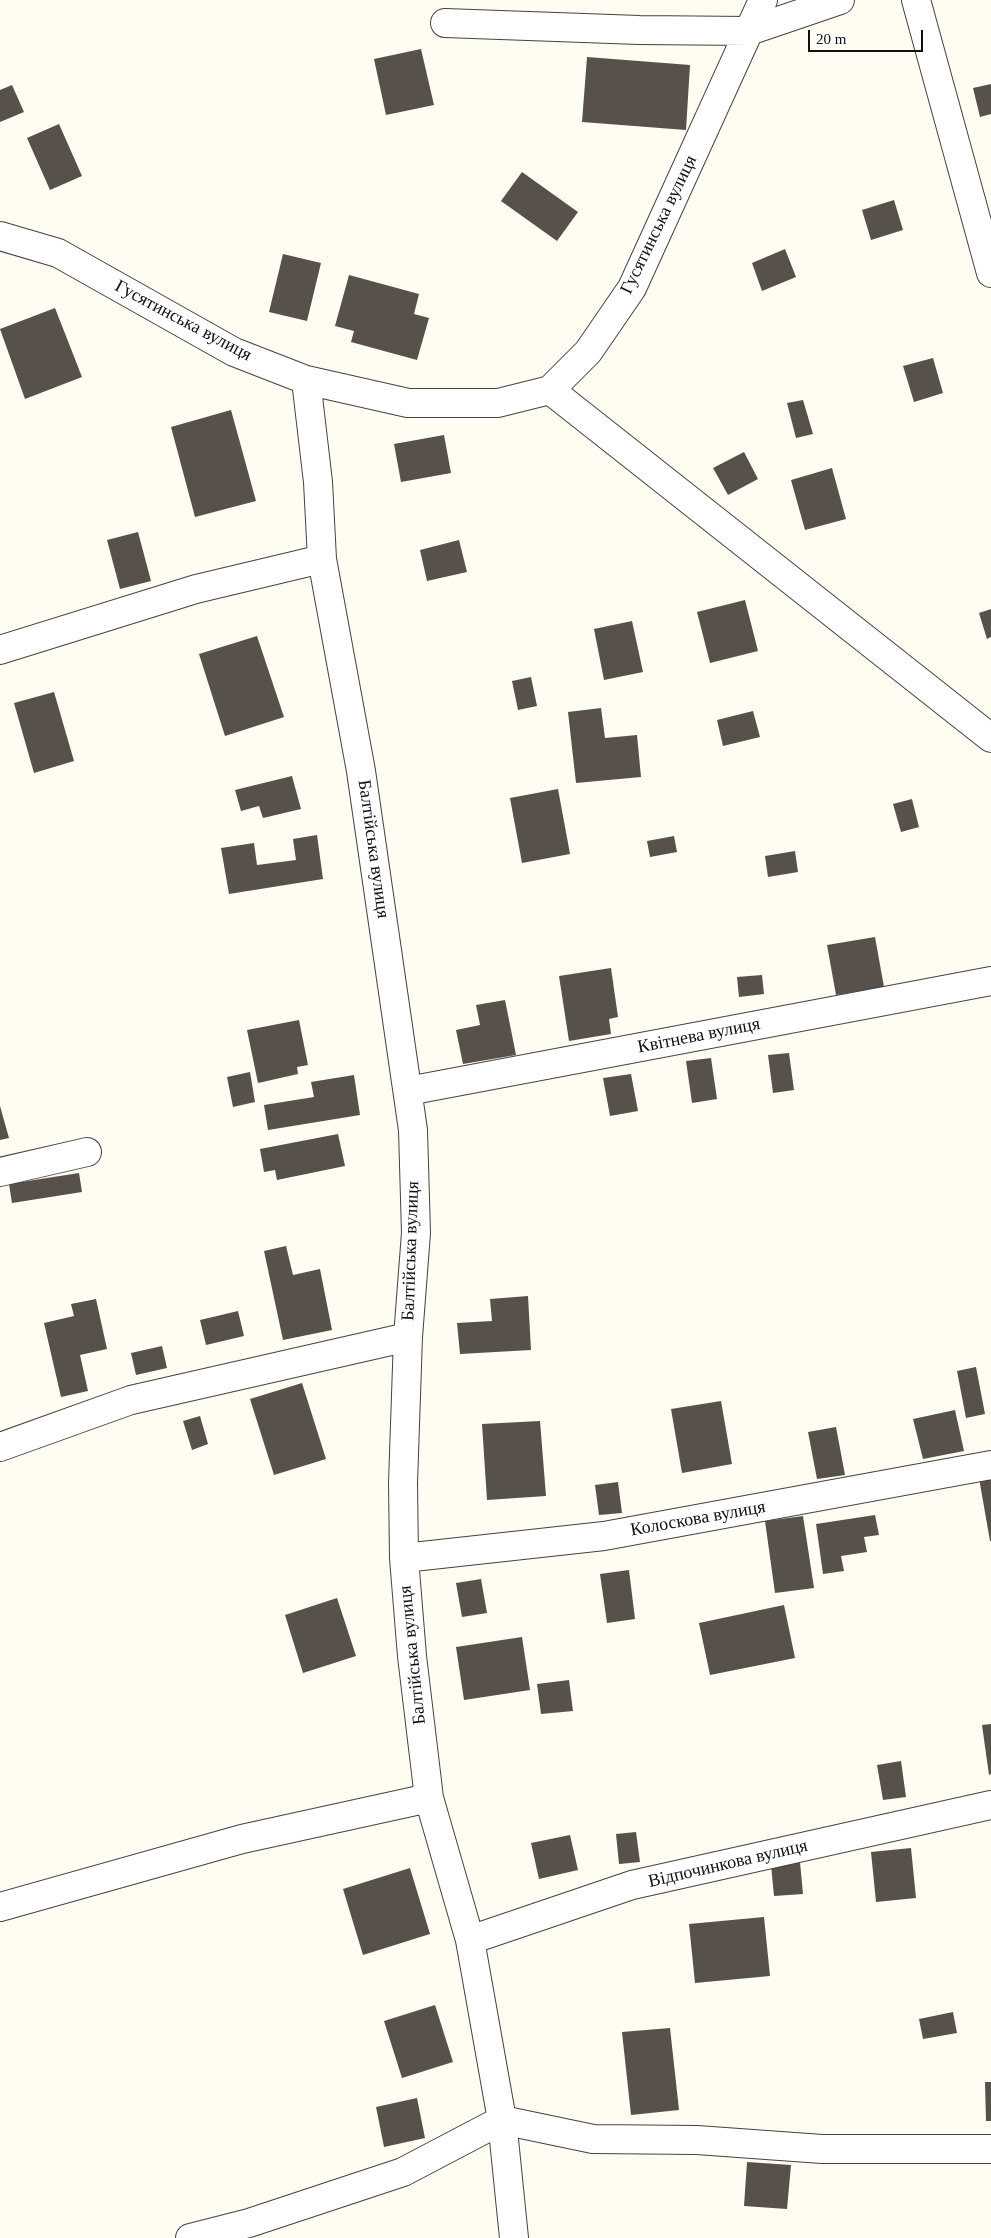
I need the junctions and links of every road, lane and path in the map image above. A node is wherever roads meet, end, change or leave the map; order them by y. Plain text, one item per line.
1 (763, 0) edge
2 (840, 0) edge
3 (916, 0) edge
4 (445, 23) dead end
5 (750, 31) junction
6 (0, 236) edge
7 (991, 273) edge
8 (306, 380) junction
9 (550, 390) junction
10 (322, 559) junction
11 (0, 650) edge
12 (991, 738) edge
13 (991, 981) edge
14 (408, 1091) junction
15 (87, 1152) dead end
16 (0, 1172) edge
17 (408, 1337) junction
18 (0, 1447) edge
19 (991, 1465) edge
20 (404, 1558) junction
21 (429, 1798) junction
22 (991, 1805) edge
23 (0, 1907) edge
24 (470, 1940) junction
25 (502, 2120) junction
26 (991, 2149) edge
27 (190, 2238) edge
28 (514, 2238) edge

1 - 5 street, Гусятинська вулиця
2 - 5 street
3 - 7 street
4 - 5 street
5 - 9 street, Гусятинська вулиця
6 - 8 street, Гусятинська вулиця
8 - 9 street, Гусятинська вулиця
8 - 10 street, Балтійська вулиця
9 - 12 street
10 - 11 street
10 - 14 street, Балтійська вулиця
13 - 14 street, Квітнева вулиця
14 - 17 street, Балтійська вулиця
15 - 16 street
17 - 18 street
17 - 20 street, Балтійська вулиця
19 - 20 street, Колоскова вулиця
20 - 21 street, Балтійська вулиця
21 - 23 street
21 - 24 street, Балтійська вулиця
22 - 24 street, Відпочинкова вулиця
24 - 25 street, Балтійська вулиця
25 - 26 street
25 - 27 street
25 - 28 street, Балтійська вулиця

